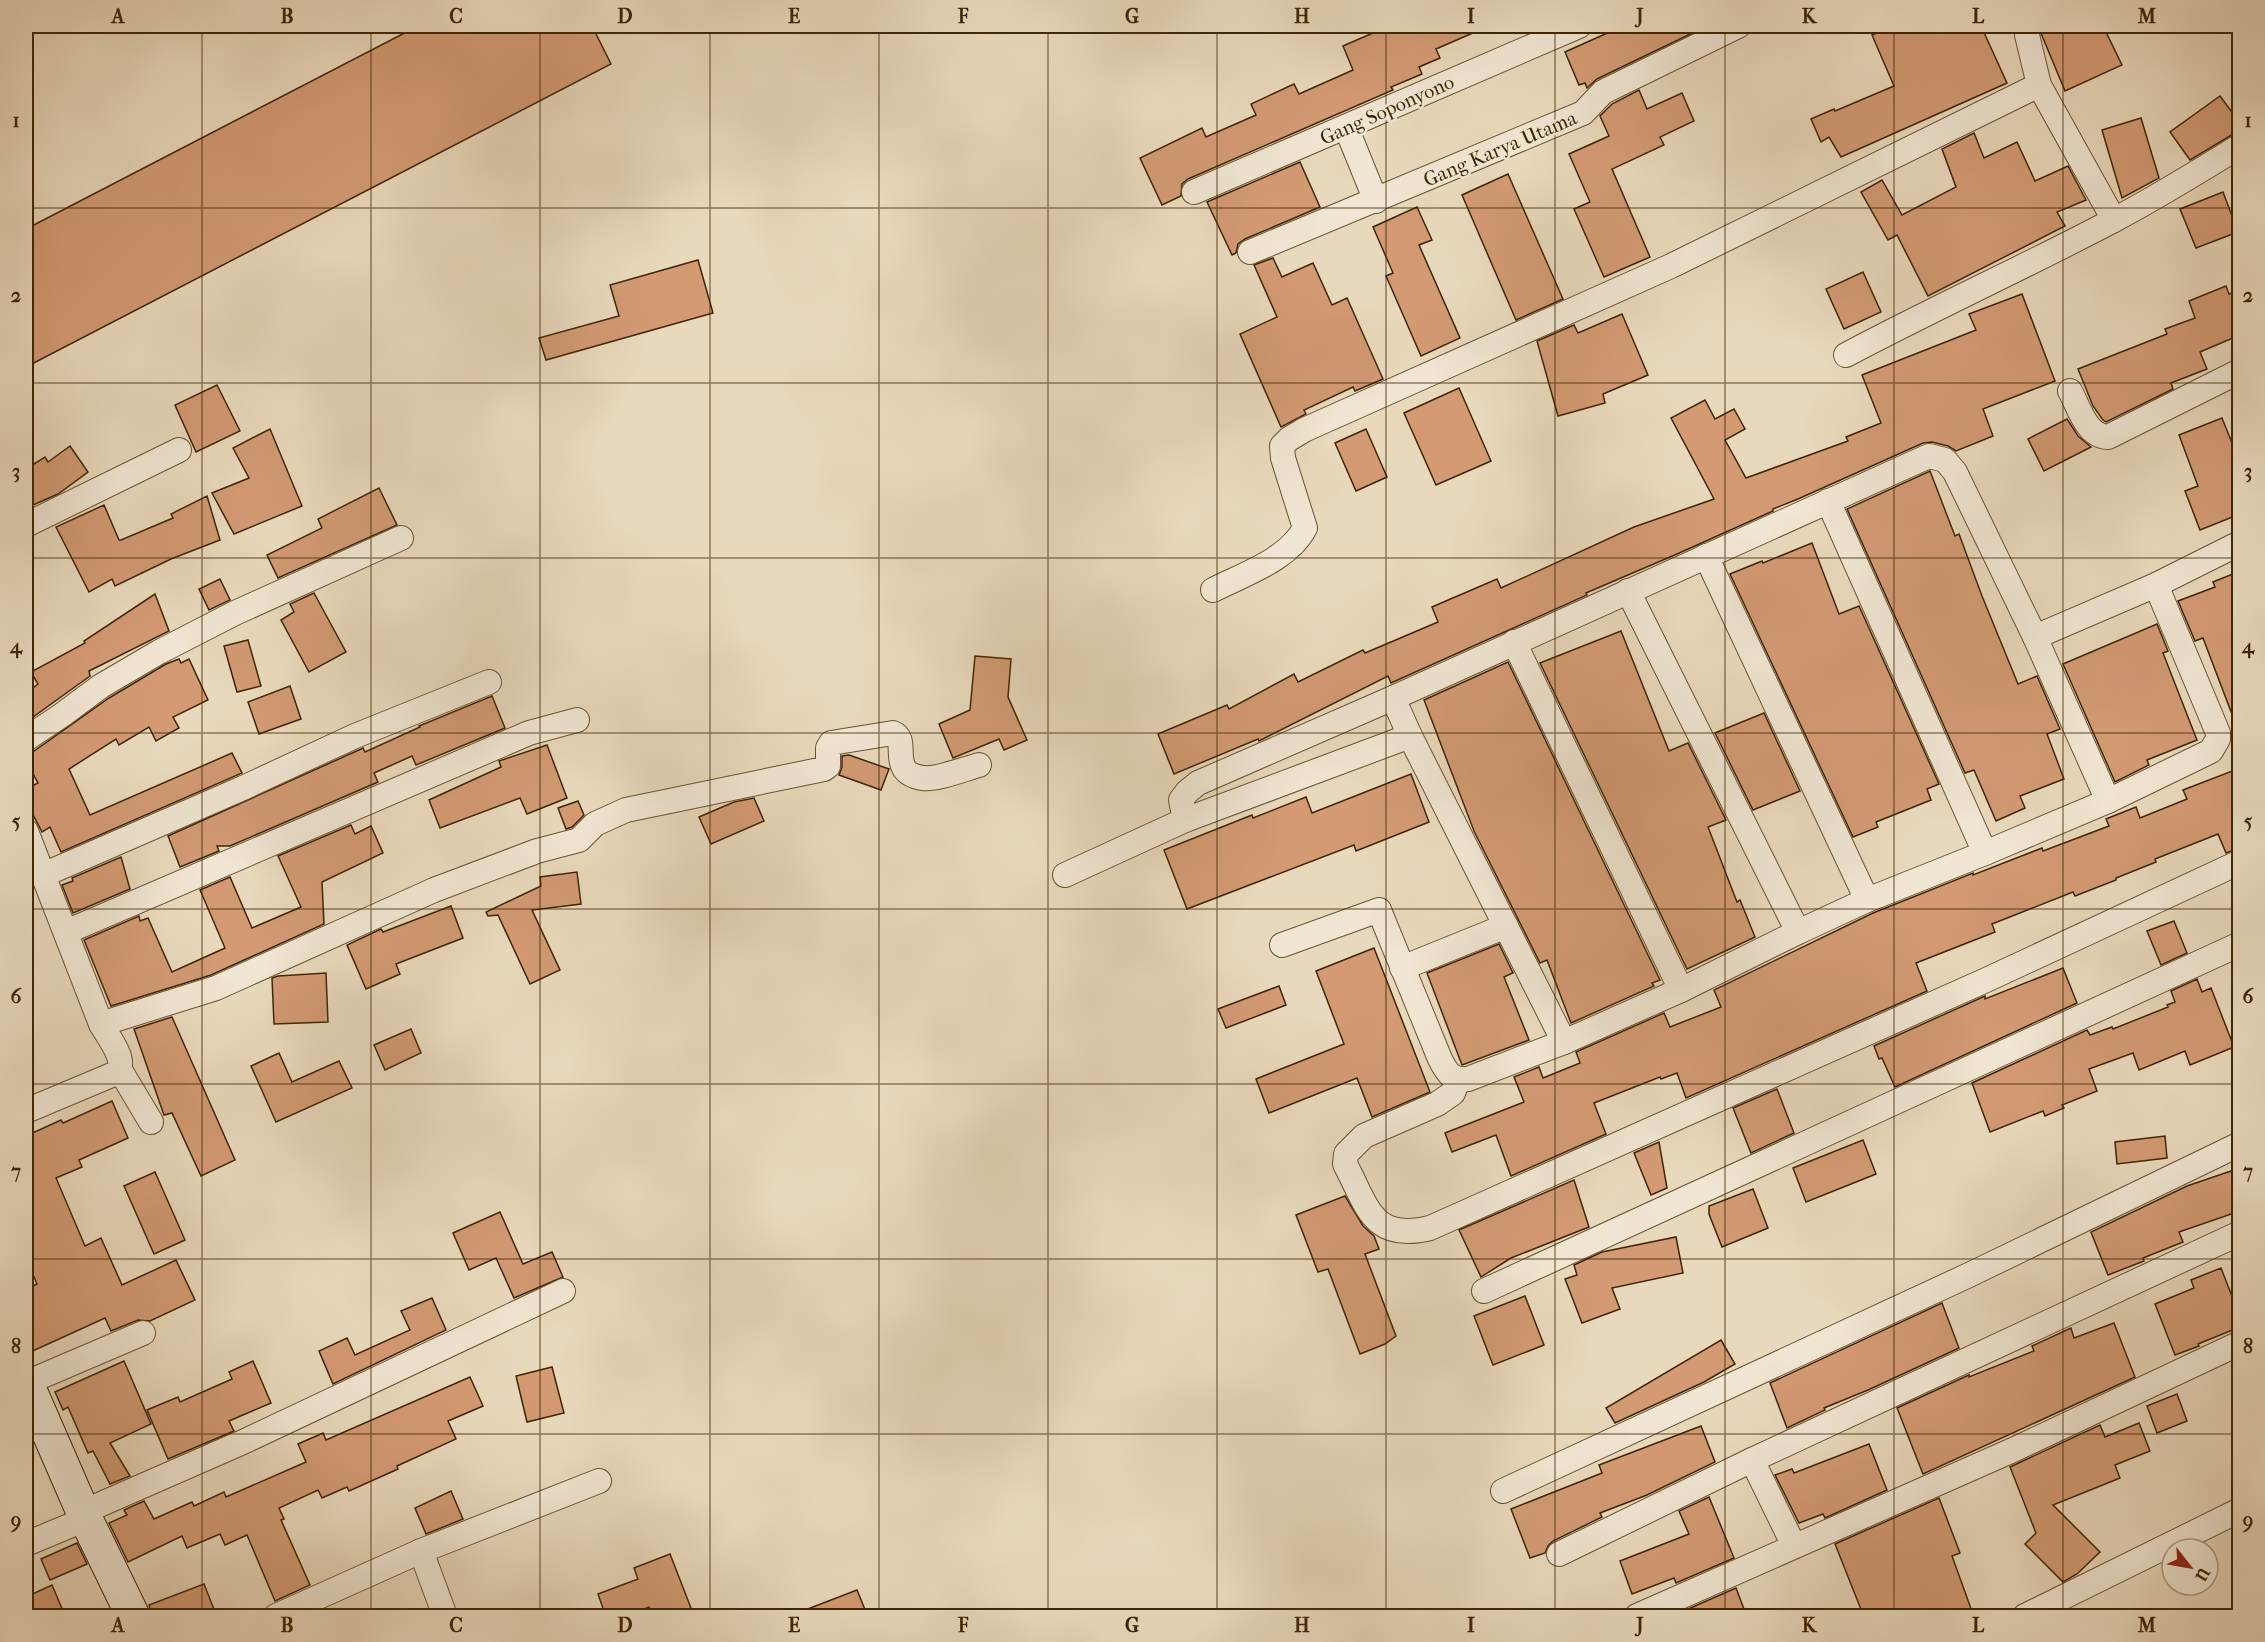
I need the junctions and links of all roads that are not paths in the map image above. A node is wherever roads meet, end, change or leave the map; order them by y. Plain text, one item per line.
1 (1578, 26) edge
2 (1738, 26) edge
3 (2027, 35) dead end
4 (2039, 85) junction
5 (1346, 128) junction
6 (2240, 146) edge
7 (1194, 192) dead end
8 (1376, 201) junction
9 (2114, 220) junction
10 (1251, 252) dead end
11 (1846, 356) dead end
12 (2240, 371) edge
13 (2070, 391) dead end
14 (179, 450) dead end
15 (1828, 501) junction
16 (26, 525) edge
17 (401, 537) dead end
18 (2240, 543) edge
19 (1706, 556) junction
20 (2156, 585) junction
21 (1213, 590) dead end
22 (1629, 591) junction
23 (2035, 638) junction
24 (1514, 642) junction
25 (489, 682) dead end
26 (1393, 698) junction
27 (577, 720) dead end
28 (1410, 736) junction
29 (26, 739) edge
30 (979, 765) dead end
31 (2108, 801) junction
32 (1185, 820) junction
33 (26, 831) edge
34 (1985, 853) junction
35 (2240, 862) edge
36 (43, 875) junction
37 (1065, 875) dead end
38 (1867, 900) junction
39 (1506, 926) junction
40 (66, 932) junction
41 (1798, 932) junction
42 (2240, 944) edge
43 (1282, 945) dead end
44 (1402, 968) junction
45 (1681, 990) junction
46 (101, 1024) junction
47 (1564, 1042) junction
48 (120, 1070) junction
49 (1458, 1080) junction
50 (26, 1111) edge
51 (151, 1122) dead end
52 (2240, 1144) edge
53 (2240, 1233) edge
54 (563, 1291) dead end
55 (1484, 1291) dead end
56 (143, 1333) dead end
57 (2240, 1343) edge
58 (26, 1382) edge
59 (1752, 1460) junction
60 (599, 1481) dead end
61 (1503, 1491) dead end
62 (2240, 1510) edge
63 (85, 1515) junction
64 (26, 1544) edge
65 (1794, 1546) junction
66 (422, 1551) junction
67 (1559, 1554) dead end
68 (133, 1617) edge
69 (276, 1617) edge
70 (445, 1617) edge
71 (1637, 1617) edge
72 (2025, 1617) edge

1 - 5 street, Gang Soponyono
2 - 8 street, Gang Karya Utama
3 - 4 street
4 - 9 street
4 - 21 street
5 - 7 street, Gang Soponyono
5 - 8 street
6 - 9 street
8 - 10 street, Gang Karya Utama
9 - 11 street
12 - 13 street
14 - 16 street
15 - 19 street
15 - 23 street
15 - 34 street
17 - 29 street
18 - 20 street
19 - 22 street
19 - 38 street
20 - 23 street
20 - 31 street
22 - 24 street
22 - 41 street
23 - 31 street
24 - 26 street
24 - 45 street
25 - 36 street
26 - 28 street
26 - 32 street
27 - 40 street
28 - 32 street
28 - 39 street
30 - 46 street
31 - 34 street
32 - 37 street
33 - 36 street
34 - 38 street
35 - 49 street
36 - 40 street
38 - 41 street
39 - 44 street
39 - 47 street
40 - 46 street
41 - 45 street
42 - 55 street
43 - 44 street
44 - 49 street
45 - 47 street
46 - 48 street
47 - 49 street
48 - 50 street
48 - 51 street
52 - 61 street
53 - 59 street
54 - 63 street
56 - 58 street
57 - 65 street
58 - 63 street
59 - 65 street
59 - 67 street
60 - 66 street
62 - 72 street
63 - 64 street
63 - 68 street
65 - 71 street
66 - 69 street
66 - 70 street

